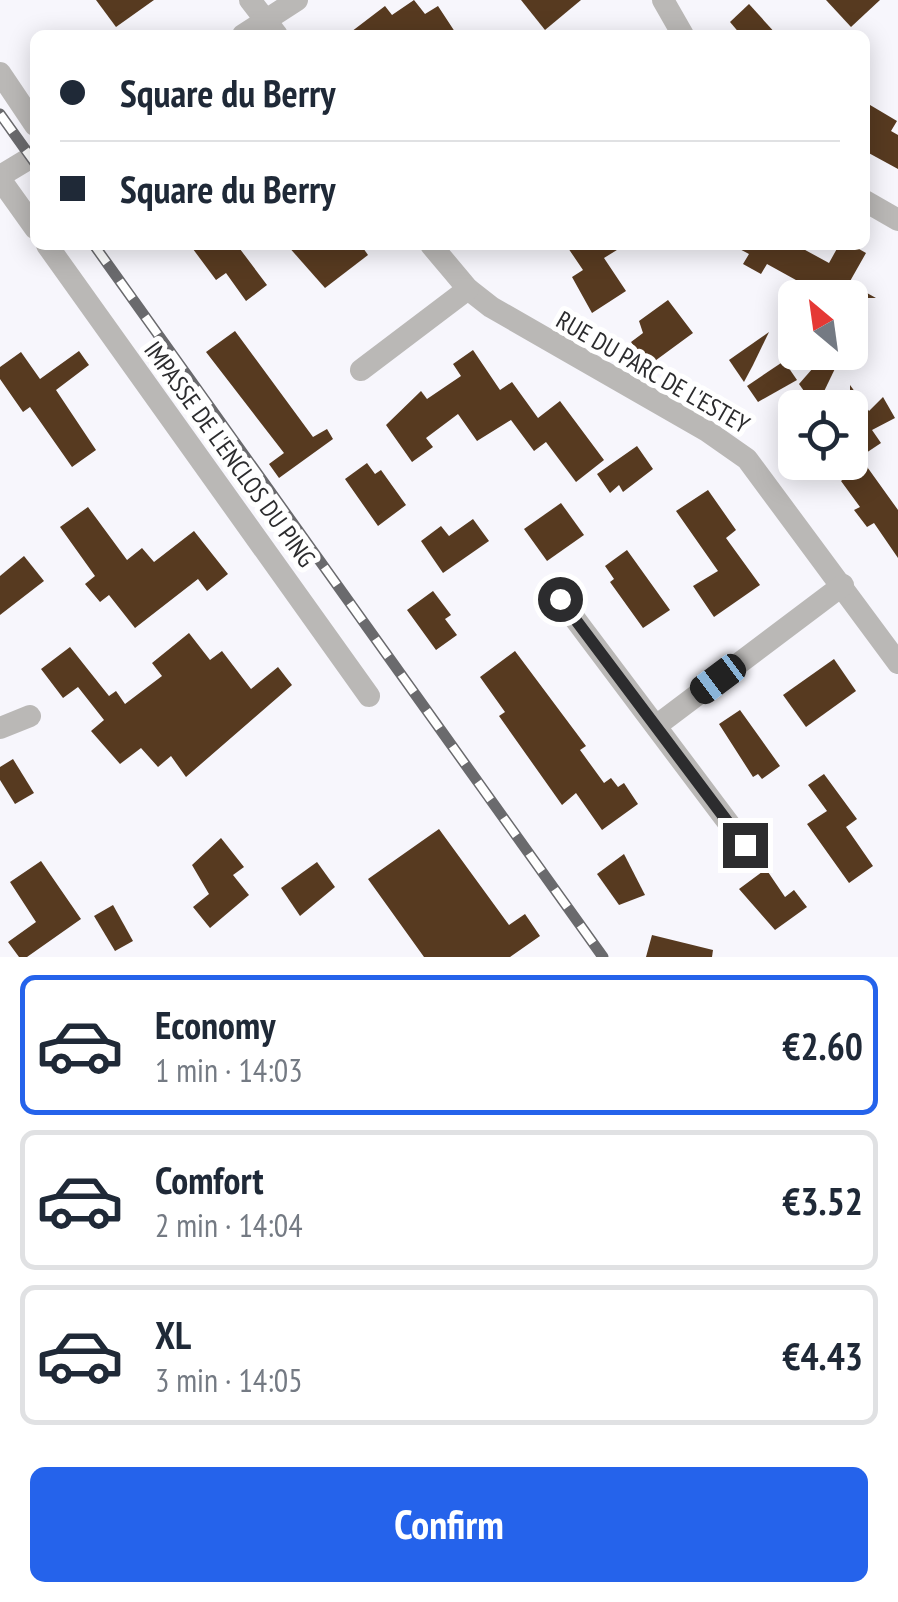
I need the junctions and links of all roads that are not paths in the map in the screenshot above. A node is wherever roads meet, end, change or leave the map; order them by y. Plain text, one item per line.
1 (250, 0) edge
2 (297, 0) edge
3 (663, 0) edge
4 (272, 28) edge
5 (680, 30) edge
6 (0, 73) edge
7 (30, 118) edge
8 (30, 158) edge
9 (0, 178) edge
10 (870, 204) edge
11 (898, 220) edge
12 (30, 221) edge
13 (51, 250) edge
14 (435, 250) edge
15 (468, 289) junction
16 (361, 370) dead end
17 (843, 586) junction
18 (560, 599) dead end
19 (898, 662) edge
20 (369, 696) dead end
21 (30, 716) dead end
22 (656, 726) junction
23 (0, 728) edge
24 (745, 845) dead end

1 - 4 street
2 - 4 street
3 - 5 street
6 - 7 street
8 - 9 street
9 - 12 street
10 - 11 street
13 - 20 street, IMPASSE DE L'ENCLOS DU PING
14 - 15 street, RUE DU PARC DE L'ESTEY
15 - 16 street
15 - 17 street, RUE DU PARC DE L'ESTEY
17 - 19 street, RUE DU PARC DE L'ESTEY
17 - 22 street
18 - 22 street
21 - 23 street
22 - 24 street

